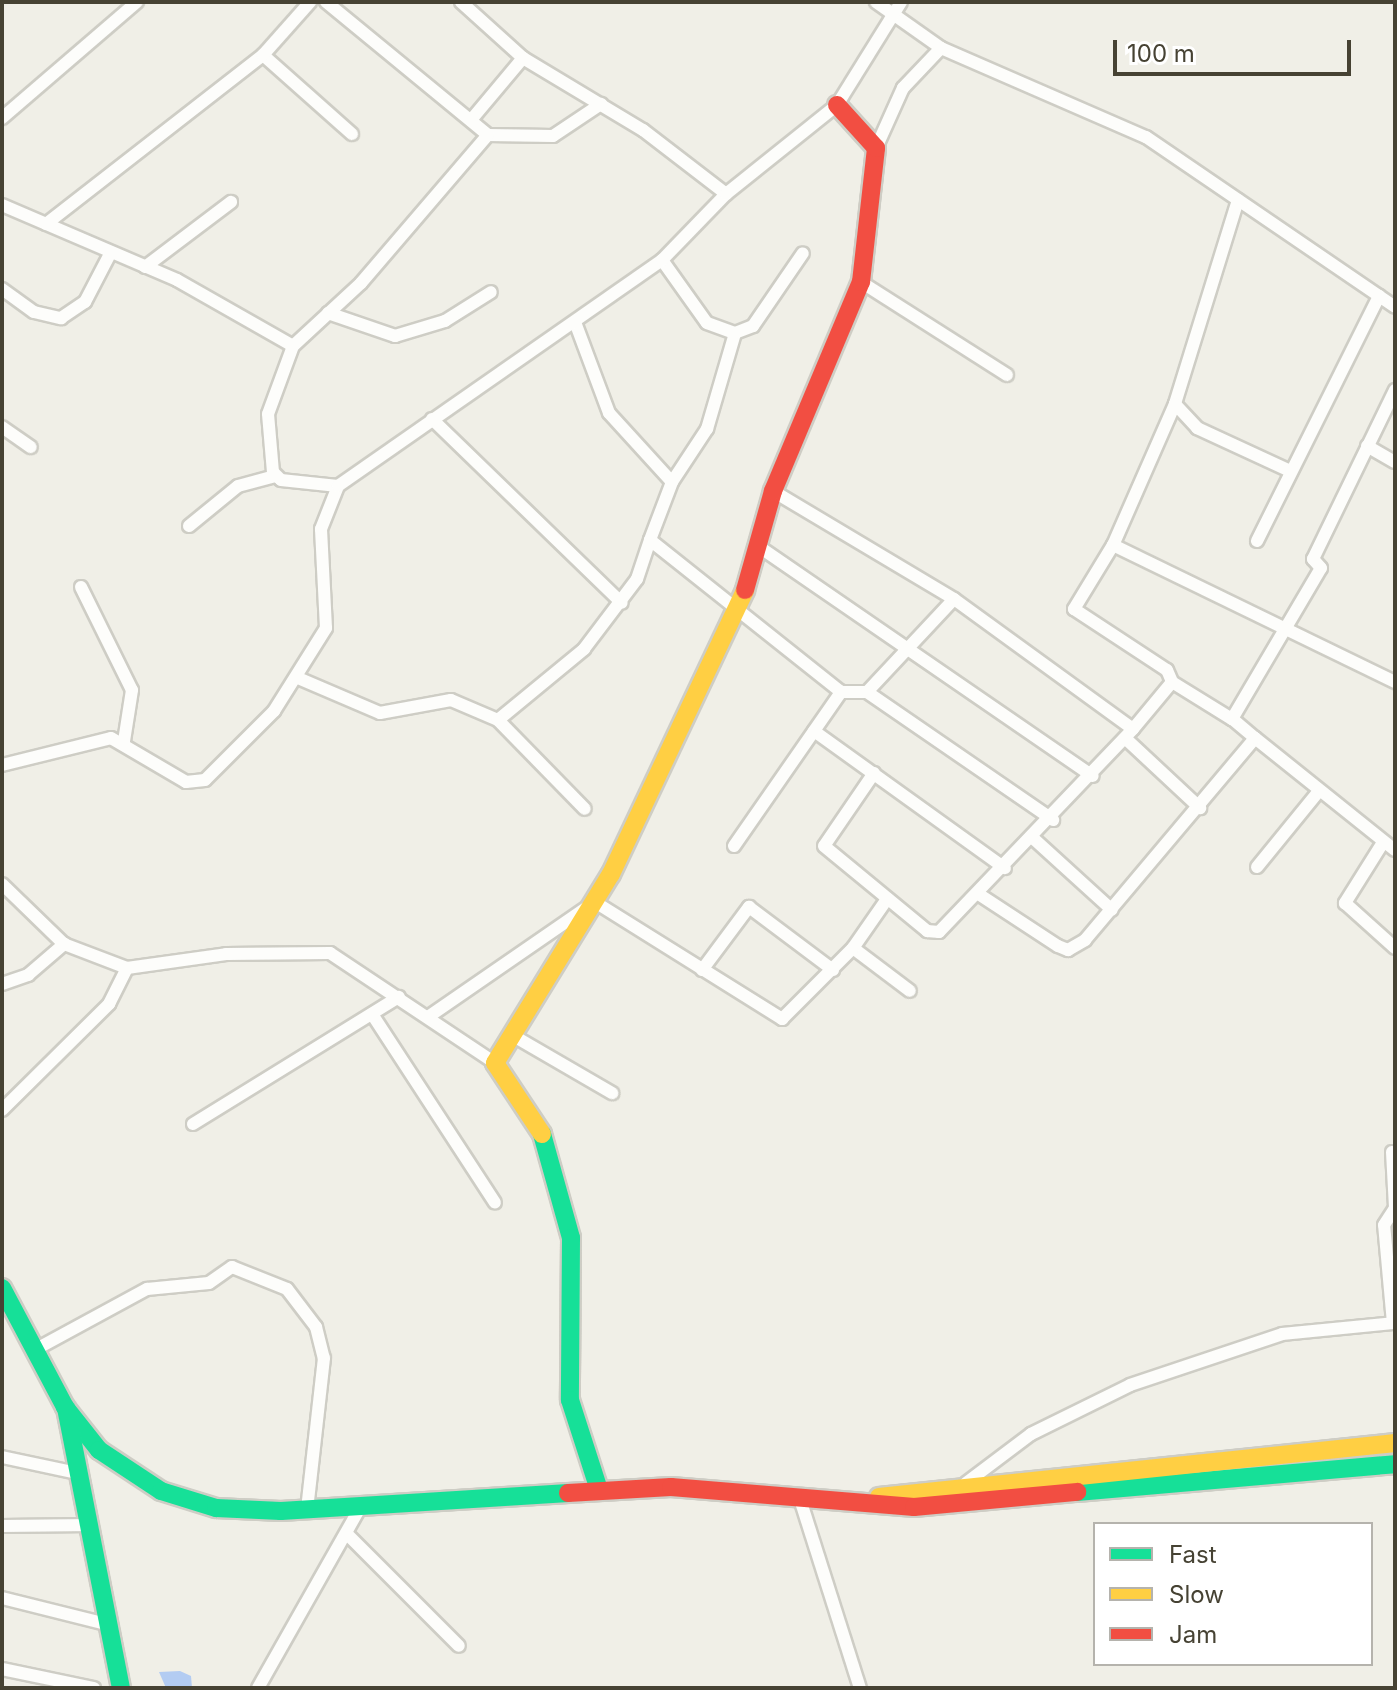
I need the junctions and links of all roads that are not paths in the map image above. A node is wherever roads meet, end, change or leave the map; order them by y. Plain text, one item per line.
1 (137, 2) edge
2 (310, 2) edge
3 (326, 2) edge
4 (461, 2) edge
5 (876, 2) edge
6 (901, 2) edge
7 (895, 15) junction
8 (941, 48) junction
9 (263, 55) junction
10 (523, 58) junction
11 (601, 104) junction
12 (837, 105) junction
13 (2, 118) edge
14 (471, 120) junction
15 (352, 134) dead end
16 (488, 135) junction
17 (876, 148) junction
18 (726, 194) junction
19 (1238, 200) junction
20 (231, 202) dead end
21 (2, 205) edge
22 (46, 224) junction
23 (111, 252) junction
24 (803, 253) dead end
25 (662, 260) junction
26 (145, 267) junction
27 (861, 282) junction
28 (2, 289) edge
29 (491, 292) dead end
30 (1379, 296) junction
31 (1395, 307) edge
32 (328, 313) junction
33 (575, 322) junction
34 (735, 333) junction
35 (293, 346) junction
36 (1007, 375) dead end
37 (1395, 390) edge
38 (1175, 404) junction
39 (432, 419) junction
40 (2, 427) edge
41 (1367, 446) junction
42 (31, 447) dead end
43 (1395, 462) edge
44 (1290, 471) junction
45 (276, 476) junction
46 (672, 482) junction
47 (338, 486) junction
48 (773, 491) junction
49 (189, 526) dead end
50 (650, 540) junction
51 (1257, 541) dead end
52 (1113, 545) junction
53 (758, 546) junction
54 (81, 587) dead end
55 (954, 599) junction
56 (622, 603) junction
57 (739, 612) junction
58 (1284, 630) junction
59 (909, 649) junction
60 (298, 678) junction
61 (1172, 682) junction
62 (1395, 682) edge
63 (841, 692) junction
64 (867, 692) junction
65 (1232, 719) junction
66 (498, 720) junction
67 (814, 731) junction
68 (1129, 734) junction
69 (1255, 738) junction
70 (124, 741) junction
71 (2, 765) edge
72 (874, 773) junction
73 (1093, 776) junction
74 (1319, 791) junction
75 (1200, 808) junction
76 (585, 809) dead end
77 (1053, 820) junction
78 (1034, 839) junction
79 (1382, 844) junction
80 (734, 846) dead end
81 (1395, 850) edge
82 (1257, 867) dead end
83 (1005, 868) junction
84 (2, 884) edge
85 (980, 895) junction
86 (887, 899) junction
87 (595, 902) junction
88 (1112, 910) junction
89 (64, 944) junction
90 (853, 948) junction
91 (1395, 948) edge
92 (127, 968) junction
93 (702, 970) junction
94 (833, 970) junction
95 (2, 984) edge
96 (910, 991) dead end
97 (399, 997) junction
98 (372, 1014) junction
99 (428, 1017) junction
100 (512, 1035) junction
101 (495, 1063) junction
102 (612, 1093) dead end
103 (2, 1110) edge
104 (193, 1124) dead end
105 (1392, 1152) dead end
106 (495, 1203) dead end
107 (1395, 1208) edge
108 (2, 1288) edge
109 (1394, 1323) edge
110 (40, 1347) junction
111 (65, 1407) junction
112 (1395, 1443) edge
113 (2, 1457) edge
114 (1395, 1464) edge
115 (81, 1474) junction
116 (966, 1483) junction
117 (599, 1490) junction
118 (800, 1499) junction
119 (864, 1500) junction
120 (361, 1506) junction
121 (307, 1509) junction
122 (91, 1525) junction
123 (2, 1526) edge
124 (347, 1534) junction
125 (2, 1598) edge
126 (110, 1625) junction
127 (459, 1646) dead end
128 (2, 1669) edge
129 (94, 1688) edge
130 (121, 1688) edge
131 (258, 1688) edge
132 (860, 1688) edge

1 - 13 street
2 - 9 street
3 - 14 street
4 - 10 street
5 - 7 street
6 - 7 street
7 - 8 street
7 - 12 street
8 - 17 street
8 - 19 street
9 - 15 street
9 - 22 street
10 - 11 street
10 - 14 street
11 - 16 street
11 - 18 street
12 - 17 main road
12 - 18 street
14 - 16 street
16 - 32 street
17 - 27 main road
18 - 25 street
19 - 30 street
19 - 38 street
20 - 26 street
21 - 22 street
22 - 23 street
23 - 26 street
23 - 28 street
24 - 34 street
25 - 33 street
25 - 34 street
26 - 35 street
27 - 36 street
27 - 48 main road
29 - 32 street
30 - 31 street
30 - 44 street
32 - 35 street
33 - 39 street
33 - 46 street
34 - 46 street
35 - 45 street
37 - 41 street
38 - 44 street
38 - 52 street
39 - 47 street
39 - 56 street
40 - 42 street
41 - 43 street
41 - 58 street
44 - 51 street
45 - 47 street
45 - 49 street
46 - 50 street
47 - 60 street
48 - 53 main road
48 - 55 street
50 - 56 street
50 - 57 street
52 - 58 street
52 - 61 street
53 - 57 main road
53 - 59 street
54 - 70 street
55 - 59 street
55 - 68 street
56 - 66 street
57 - 63 street
57 - 87 main road
58 - 62 street
58 - 65 street
59 - 64 street
59 - 73 street
60 - 66 street
60 - 70 street
61 - 65 street
61 - 68 street
63 - 64 street
63 - 67 street
64 - 77 street
65 - 69 street
66 - 76 street
67 - 72 street
67 - 80 street
68 - 73 street
68 - 75 street
69 - 74 street
69 - 75 street
70 - 71 street
72 - 83 street
72 - 86 street
73 - 77 street
74 - 79 street
74 - 82 street
75 - 88 street
77 - 78 street
78 - 83 street
78 - 88 street
79 - 81 street
79 - 91 street
83 - 85 street
84 - 89 street
85 - 86 street
85 - 88 street
86 - 90 street
87 - 93 street
87 - 99 street
87 - 100 main road
89 - 92 street
89 - 95 street
90 - 94 street
90 - 96 street
92 - 97 street
92 - 103 street
93 - 94 street
93 - 94 street
97 - 98 street
97 - 99 street
98 - 104 street
98 - 106 street
99 - 101 street
100 - 101 main road
100 - 102 street
101 - 117 main road
105 - 107 street
107 - 109 street
108 - 110 main road
109 - 116 street
110 - 111 main road
110 - 121 street
111 - 115 main road
111 - 121 main road
112 - 116 main road
113 - 115 street
114 - 119 main road
115 - 122 main road
116 - 119 main road
117 - 118 main road
117 - 120 main road
118 - 119 main road
118 - 132 street
120 - 121 main road
120 - 124 street
122 - 123 street
122 - 126 main road
124 - 127 street
124 - 131 street
125 - 126 street
126 - 130 main road
128 - 129 street

